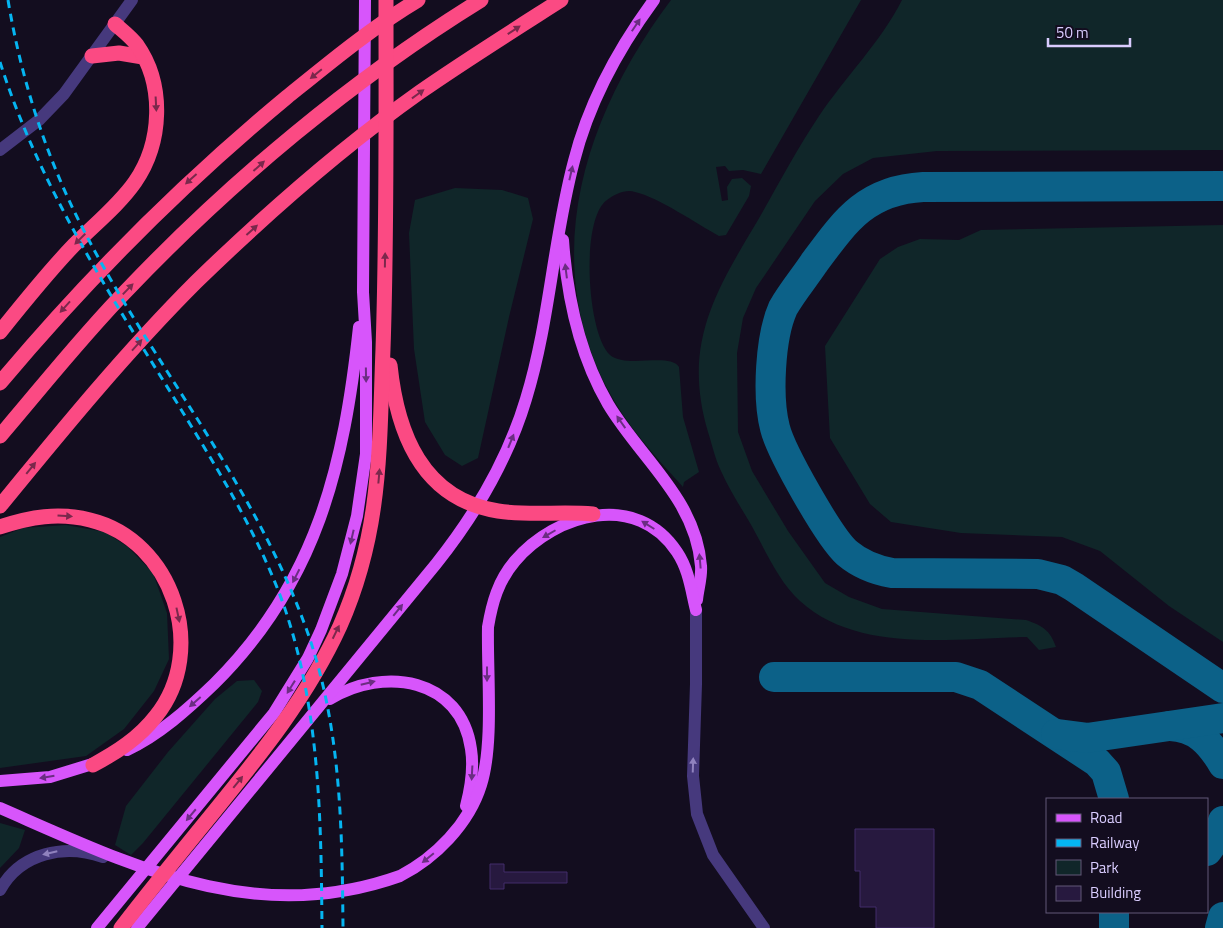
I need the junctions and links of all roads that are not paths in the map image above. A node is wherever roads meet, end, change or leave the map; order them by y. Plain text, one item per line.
1 (132, 0) edge
2 (365, 0) edge
3 (386, 0) edge
4 (481, 0) edge
5 (561, 0) edge
6 (654, 0) edge
7 (413, 2) edge
8 (116, 24) junction
9 (92, 56) junction
10 (143, 57) junction
11 (0, 150) edge
12 (562, 221) junction
13 (363, 292) junction
14 (384, 309) junction
15 (0, 332) edge
16 (0, 383) edge
17 (0, 436) edge
18 (0, 506) edge
19 (593, 514) junction
20 (0, 527) edge
21 (696, 610) junction
22 (324, 702) junction
23 (93, 765) junction
24 (0, 781) edge
25 (0, 808) edge
26 (461, 822) junction
27 (115, 861) junction
28 (0, 890) edge
29 (112, 910) junction
30 (93, 928) edge
31 (98, 928) edge
32 (121, 928) edge
33 (137, 928) edge
34 (764, 928) edge

1 - 8 street
2 - 13 main road
14 -> 3 highway
17 -> 4 highway
18 -> 5 highway
12 -> 6 main road
7 -> 16 highway
8 - 9 street
8 - 10 highway
9 - 10 highway
9 - 11 street
10 -> 15 highway
21 -> 12 main road
22 -> 12 main road
13 -> 23 main road
13 -> 29 main road
14 - 19 highway
32 -> 14 highway
21 -> 19 main road
19 -> 26 main road
20 -> 23 highway
34 -> 21 street
22 -> 26 main road
22 - 33 main road
23 -> 24 main road
25 - 27 main road
26 -> 27 main road
27 -> 28 street
29 - 30 street
29 - 31 main road

